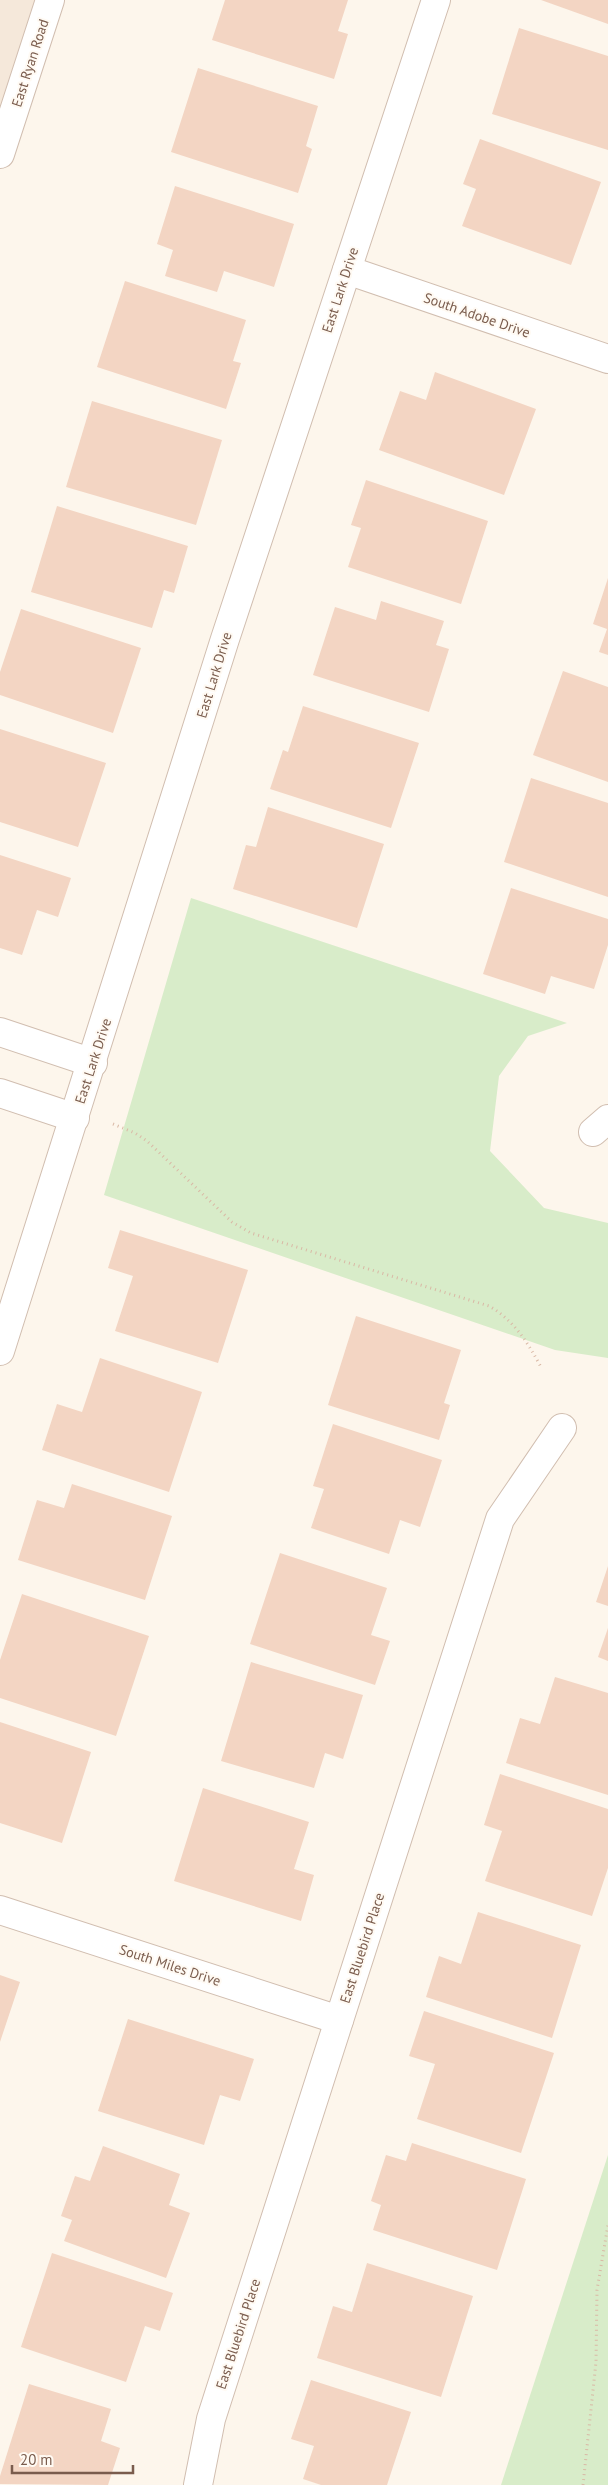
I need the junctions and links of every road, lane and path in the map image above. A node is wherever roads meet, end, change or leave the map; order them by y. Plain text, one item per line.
1 (50, 0) edge
2 (436, 0) edge
3 (0, 154) edge
4 (346, 270) junction
5 (608, 360) edge
6 (0, 1032) edge
7 (93, 1063) junction
8 (0, 1093) edge
9 (75, 1118) junction
10 (113, 1124) dead end
11 (0, 1351) edge
12 (542, 1369) dead end
13 (562, 1428) dead end
14 (0, 1910) edge
15 (339, 2020) junction
16 (608, 2225) edge
17 (198, 2485) edge
18 (583, 2485) edge

1 - 3 street, East Ryan Road
2 - 4 street, East Lark Drive
4 - 5 street, South Adobe Drive
4 - 7 street, East Lark Drive
6 - 7 street
7 - 9 street, East Lark Drive
8 - 9 street
9 - 11 street, East Lark Drive
10 - 12 path
13 - 15 street, East Bluebird Place
14 - 15 street, South Miles Drive
15 - 17 street, East Bluebird Place
16 - 18 path

